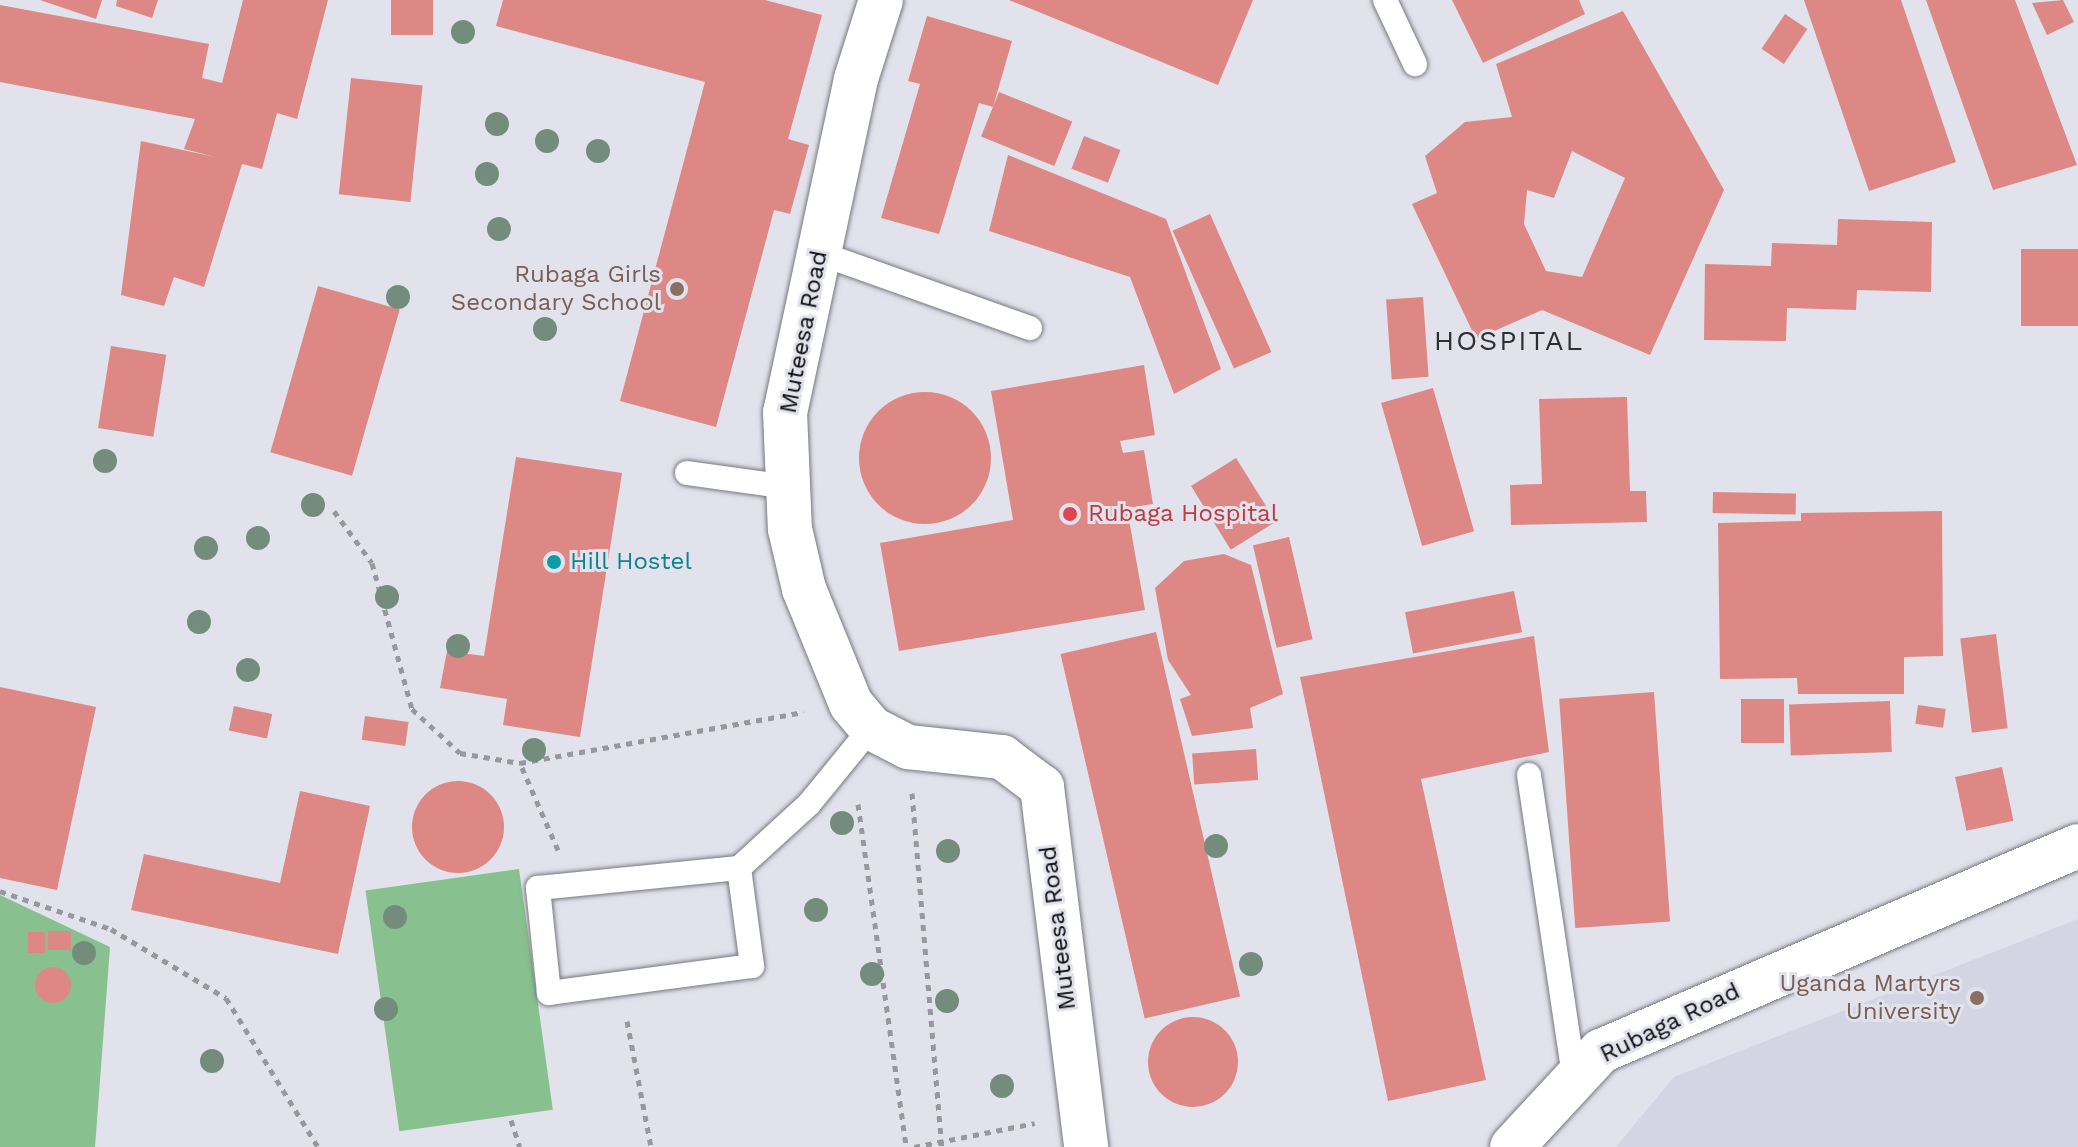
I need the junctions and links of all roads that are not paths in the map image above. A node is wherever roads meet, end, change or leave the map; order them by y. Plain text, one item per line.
1 (881, 0) edge
2 (1385, 0) edge
3 (1415, 64) dead end
4 (819, 253) junction
5 (1030, 328) dead end
6 (687, 473) dead end
7 (788, 487) junction
8 (870, 734) junction
9 (1529, 775) dead end
10 (2078, 848) edge
11 (739, 868) junction
12 (1574, 1077) junction
13 (1083, 1132) edge
14 (1512, 1147) edge

1 - 4 street, Muteesa Road
2 - 3 lane
4 - 5 lane
4 - 7 street, Muteesa Road
6 - 7 lane
7 - 8 street, Muteesa Road
8 - 11 lane
8 - 13 street, Muteesa Road
9 - 12 lane
10 - 12 street, Rubaga Road
11 - 11 lane
12 - 14 street, Rubaga Road

